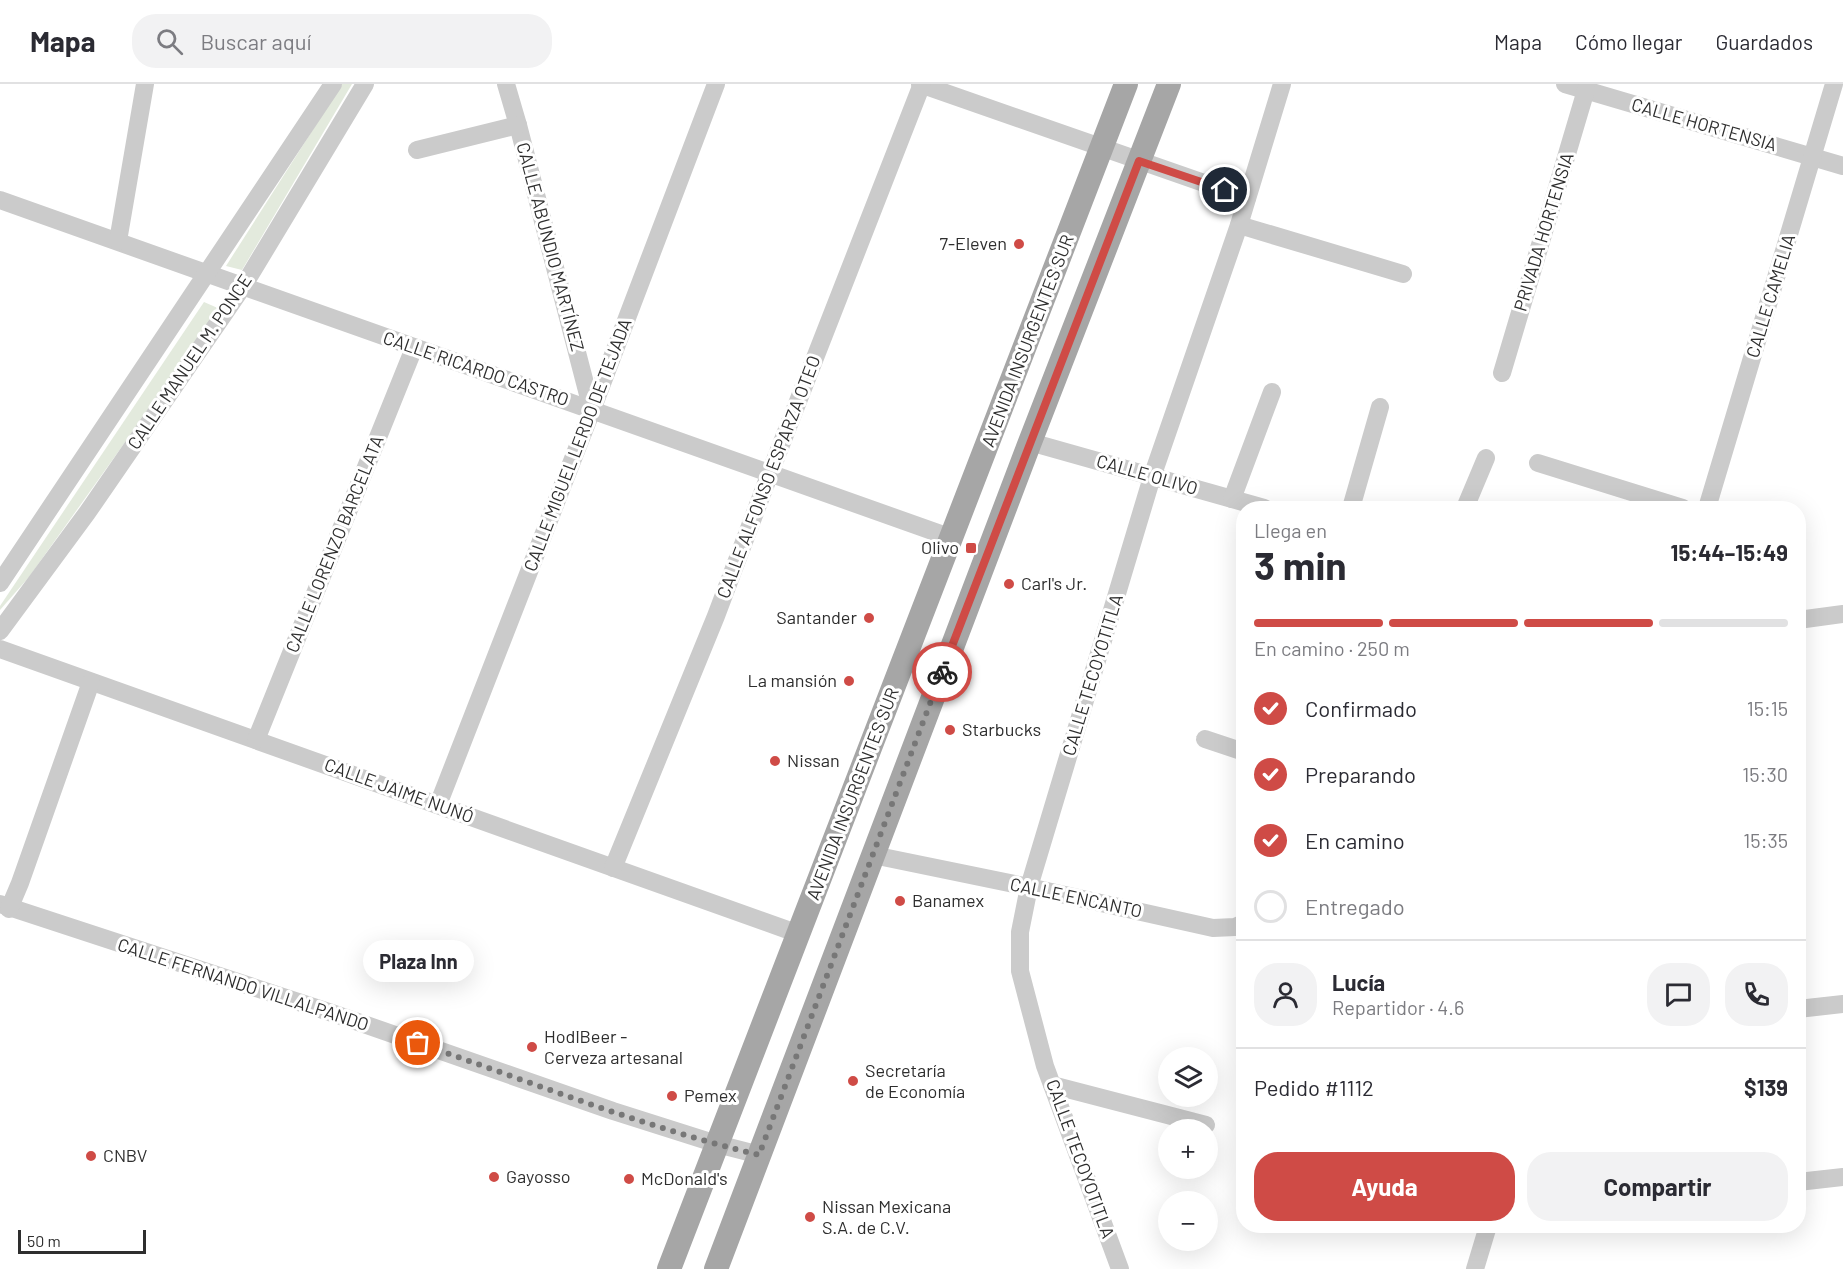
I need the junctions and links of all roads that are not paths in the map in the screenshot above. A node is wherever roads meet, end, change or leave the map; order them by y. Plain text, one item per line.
1 (145, 84) edge
2 (333, 84) edge
3 (365, 84) edge
4 (506, 84) edge
5 (716, 84) edge
6 (921, 84) edge
7 (1126, 84) edge
8 (1168, 84) edge
9 (1282, 84) edge
10 (1565, 84) edge
11 (1834, 84) edge
12 (1587, 90) junction
13 (518, 125) junction
14 (1101, 149) junction
15 (417, 150) dead end
16 (1813, 157) junction
17 (1139, 161) junction
18 (1843, 166) edge
19 (1247, 198) junction
20 (0, 200) edge
21 (1239, 225) junction
22 (118, 241) junction
23 (206, 273) junction
24 (1403, 274) dead end
25 (244, 285) junction
26 (414, 348) junction
27 (1502, 373) dead end
28 (1272, 392) dead end
29 (1380, 407) dead end
30 (592, 410) junction
31 (1030, 442) junction
32 (1486, 458) dead end
33 (1538, 463) dead end
34 (770, 473) junction
35 (1152, 477) junction
36 (1232, 499) junction
37 (1239, 501) edge
38 (1353, 501) edge
39 (1468, 501) edge
40 (1660, 501) edge
41 (1709, 501) edge
42 (952, 538) junction
43 (0, 583) edge
44 (1843, 614) edge
45 (1806, 619) edge
46 (0, 631) edge
47 (0, 649) edge
48 (91, 682) junction
49 (1205, 739) dead end
50 (256, 740) junction
51 (1236, 749) edge
52 (438, 806) junction
53 (873, 855) junction
54 (613, 868) junction
55 (1029, 887) junction
56 (5, 907) edge
57 (1236, 927) edge
58 (799, 934) junction
59 (1843, 1004) edge
60 (1806, 1008) edge
61 (1052, 1085) junction
62 (1183, 1119) edge
63 (717, 1144) junction
64 (759, 1155) junction
65 (1843, 1177) edge
66 (1806, 1181) edge
67 (1486, 1233) edge
68 (669, 1269) edge
69 (716, 1269) edge
70 (1120, 1269) edge
71 (1475, 1269) edge

1 - 22 street
2 - 23 street, CALLE MANUEL M. PONCE
3 - 25 street, CALLE MANUEL M. PONCE
4 - 13 street, CALLE ABUNDIO MARTÍNEZ
5 - 30 street, CALLE MIGUEL LERDO DE TEJADA
6 - 14 street
6 - 34 street, CALLE ALFONSO ESPARZA OTEO
7 - 14 main road, AVENIDA INSURGENTES SUR
8 - 17 main road
9 - 19 street, CALLE TECOYOTITLA
10 - 12 street, CALLE HORTENSIA
11 - 16 street, CALLE CAMELIA
12 - 16 street, CALLE HORTENSIA
12 - 27 street, PRIVADA HORTENSIA
13 - 15 street
13 - 30 street, CALLE ABUNDIO MARTÍNEZ
14 - 17 street
14 - 42 main road, AVENIDA INSURGENTES SUR
16 - 18 street, CALLE HORTENSIA
16 - 41 street, CALLE CAMELIA
17 - 19 street
17 - 31 main road
19 - 21 street, CALLE TECOYOTITLA
20 - 22 street, CALLE RICARDO CASTRO
21 - 24 street
21 - 35 street, CALLE TECOYOTITLA
22 - 23 street, CALLE RICARDO CASTRO
23 - 25 street, CALLE RICARDO CASTRO
23 - 43 street, CALLE MANUEL M. PONCE
25 - 26 street, CALLE RICARDO CASTRO
25 - 46 street, CALLE MANUEL M. PONCE
26 - 30 street, CALLE RICARDO CASTRO
26 - 50 street, CALLE LORENZO BARCELATA
28 - 36 street
29 - 38 street
30 - 34 street, CALLE RICARDO CASTRO
30 - 52 street, CALLE MIGUEL LERDO DE TEJADA
31 - 35 street, CALLE OLIVO
31 - 53 main road
32 - 39 street
33 - 40 street
34 - 42 street, CALLE RICARDO CASTRO
34 - 54 street, CALLE ALFONSO ESPARZA OTEO
35 - 36 street, CALLE OLIVO
35 - 55 street, CALLE TECOYOTITLA
36 - 37 street, CALLE OLIVO
42 - 58 main road, AVENIDA INSURGENTES SUR
44 - 45 street
47 - 48 street, CALLE JAIME NUNÓ
48 - 50 street, CALLE JAIME NUNÓ
48 - 56 street
49 - 51 street
50 - 52 street, CALLE JAIME NUNÓ
52 - 54 street, CALLE JAIME NUNÓ
53 - 55 street, CALLE ENCANTO
53 - 64 main road
54 - 58 street, CALLE JAIME NUNÓ
55 - 57 street, CALLE ENCANTO
55 - 61 street, CALLE TECOYOTITLA
56 - 63 street, CALLE FERNANDO VILLALPANDO
58 - 63 main road, AVENIDA INSURGENTES SUR
59 - 60 street
61 - 62 street
61 - 70 street, CALLE TECOYOTITLA
63 - 64 street, CALLE FERNANDO VILLALPANDO
63 - 68 main road, AVENIDA INSURGENTES SUR
64 - 69 main road
65 - 66 street
67 - 71 street

